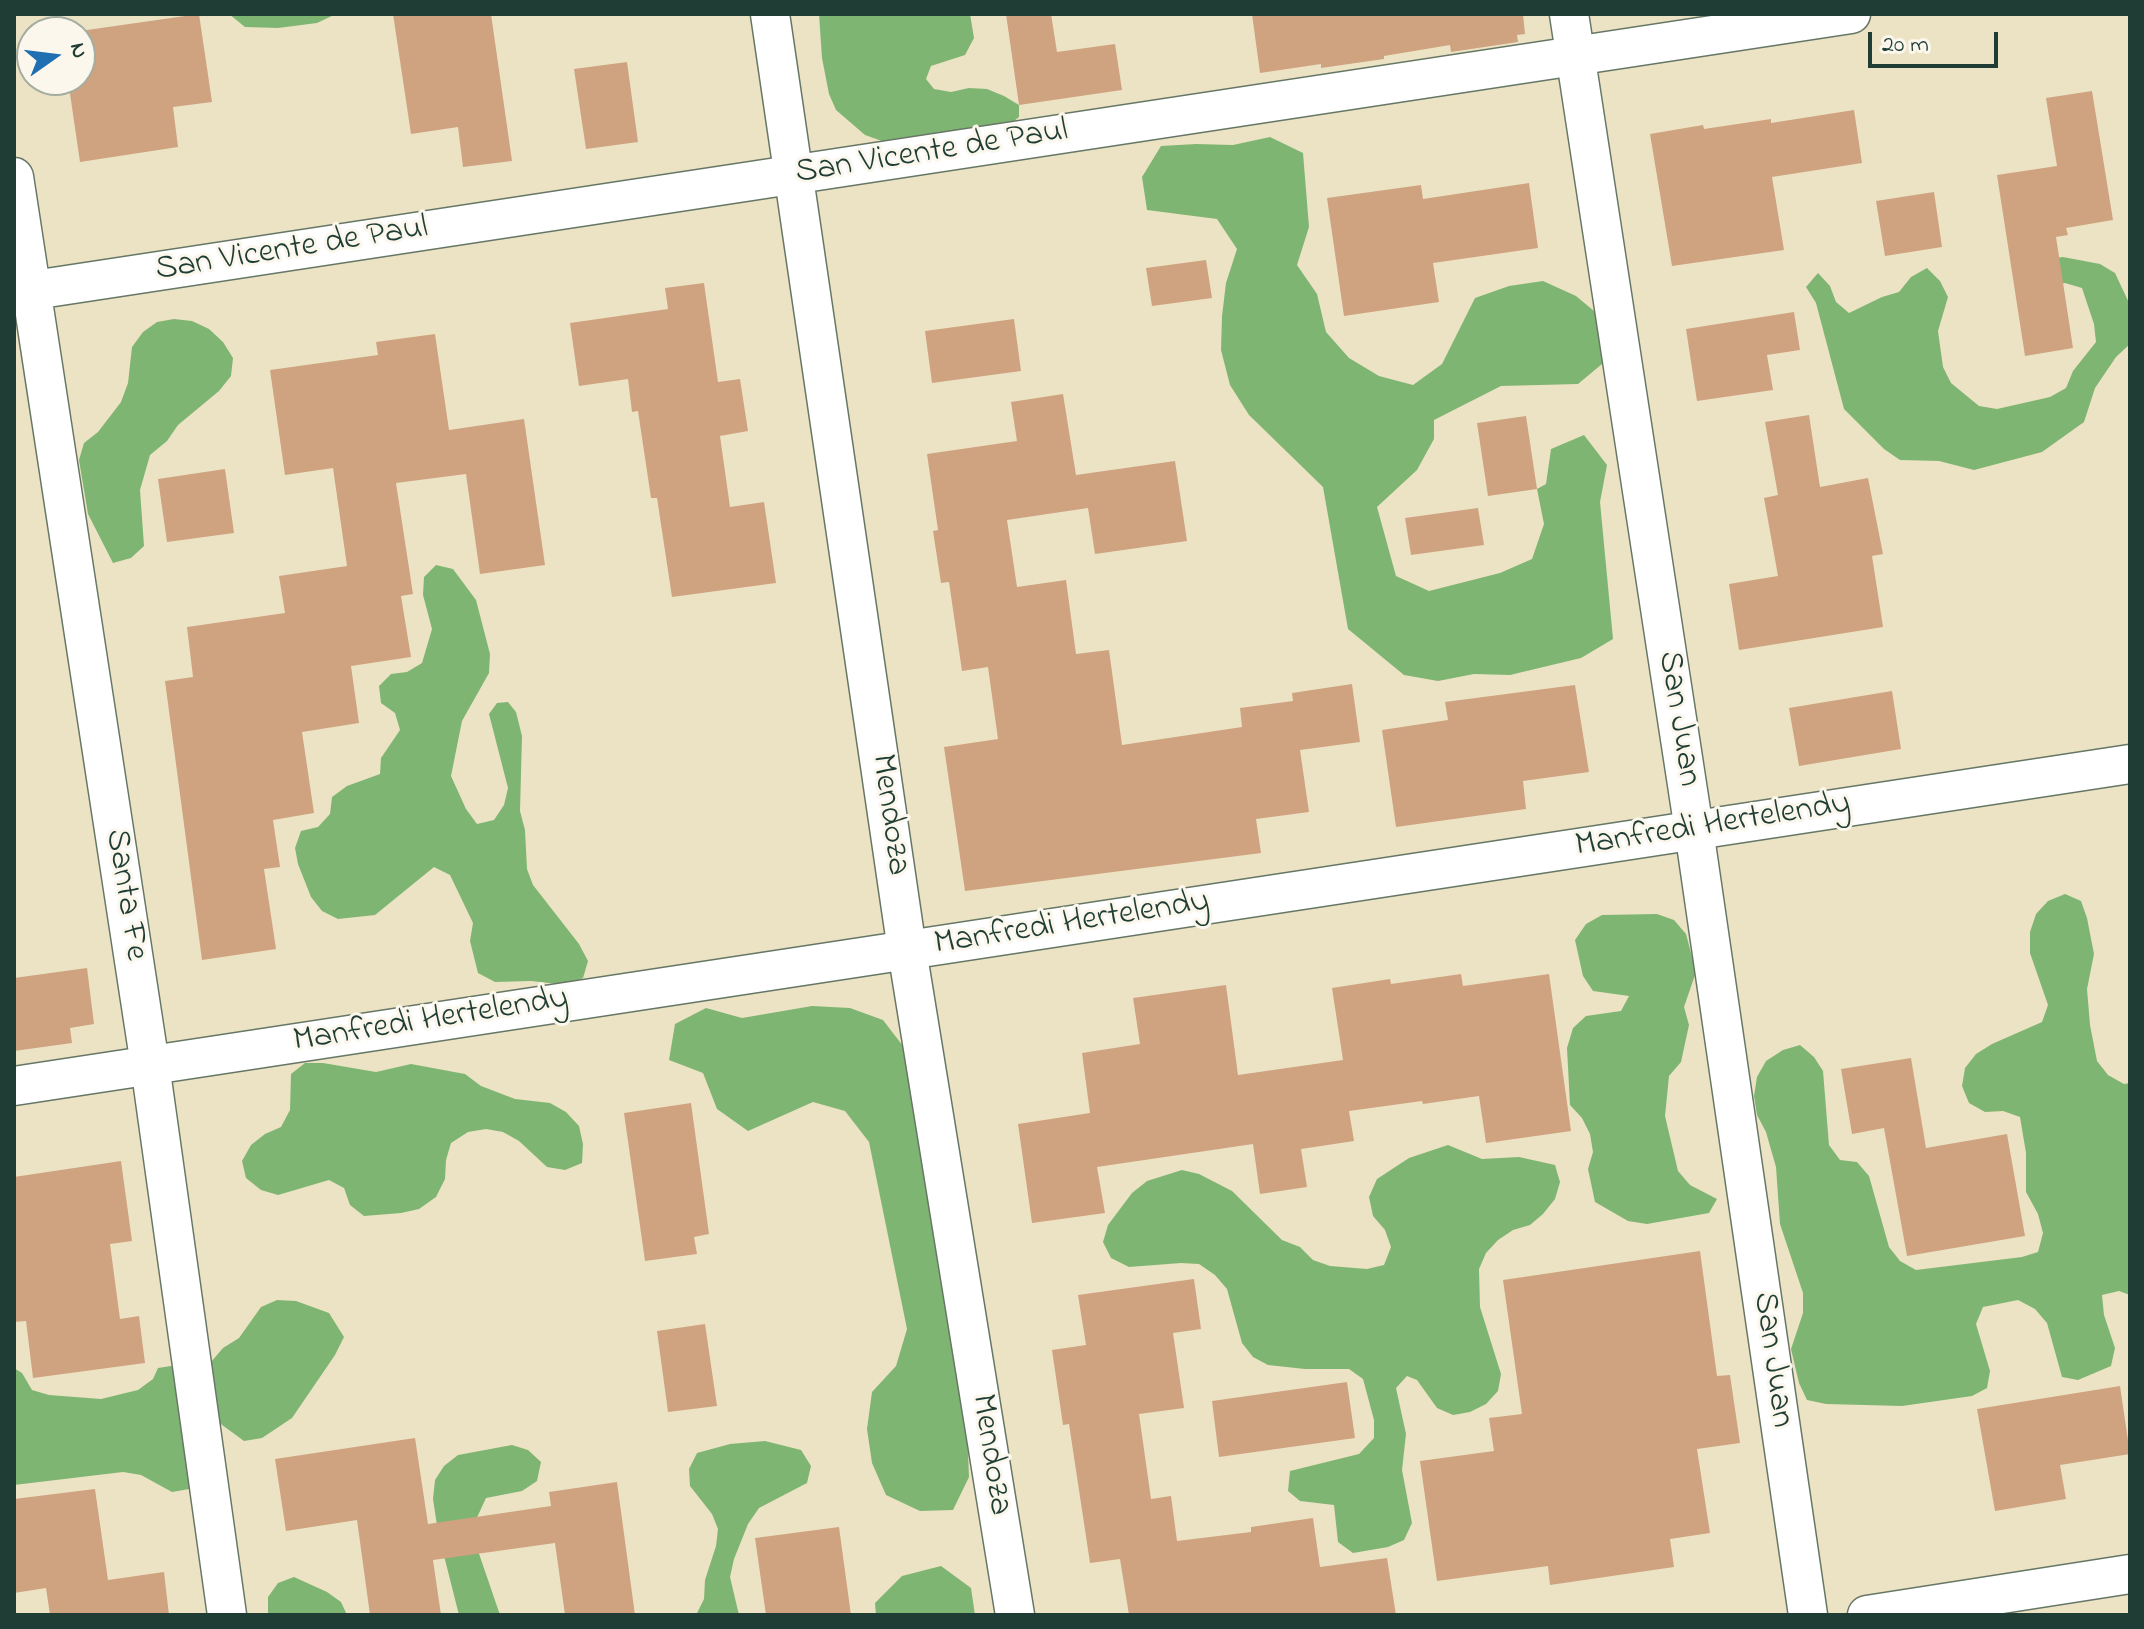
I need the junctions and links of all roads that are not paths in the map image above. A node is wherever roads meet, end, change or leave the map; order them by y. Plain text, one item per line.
1 (770, 14) edge
2 (1569, 14) edge
3 (1851, 14) edge
4 (1576, 56) junction
5 (794, 175) junction
6 (14, 177) edge
7 (23, 292) edge
8 (2130, 764) edge
9 (1694, 830) junction
10 (907, 950) junction
11 (150, 1065) junction
12 (14, 1086) edge
13 (2130, 1574) edge
14 (227, 1615) edge
15 (1015, 1615) edge
16 (1808, 1615) edge
17 (1867, 1615) edge

1 - 5 street, Mendoza
2 - 4 street, San Juan
3 - 4 street, San Vicente de Paul
4 - 5 street, San Vicente de Paul
4 - 9 street, San Juan
5 - 7 street, San Vicente de Paul
5 - 10 street, Mendoza
6 - 7 street, Santa Fe
7 - 11 street, Santa Fe
8 - 9 street, Manfredi Hertelendy
9 - 10 street, Manfredi Hertelendy
9 - 16 street, San Juan
10 - 11 street, Manfredi Hertelendy
10 - 15 street, Mendoza
11 - 12 street, Manfredi Hertelendy
11 - 14 street, Santa Fe
13 - 17 street

